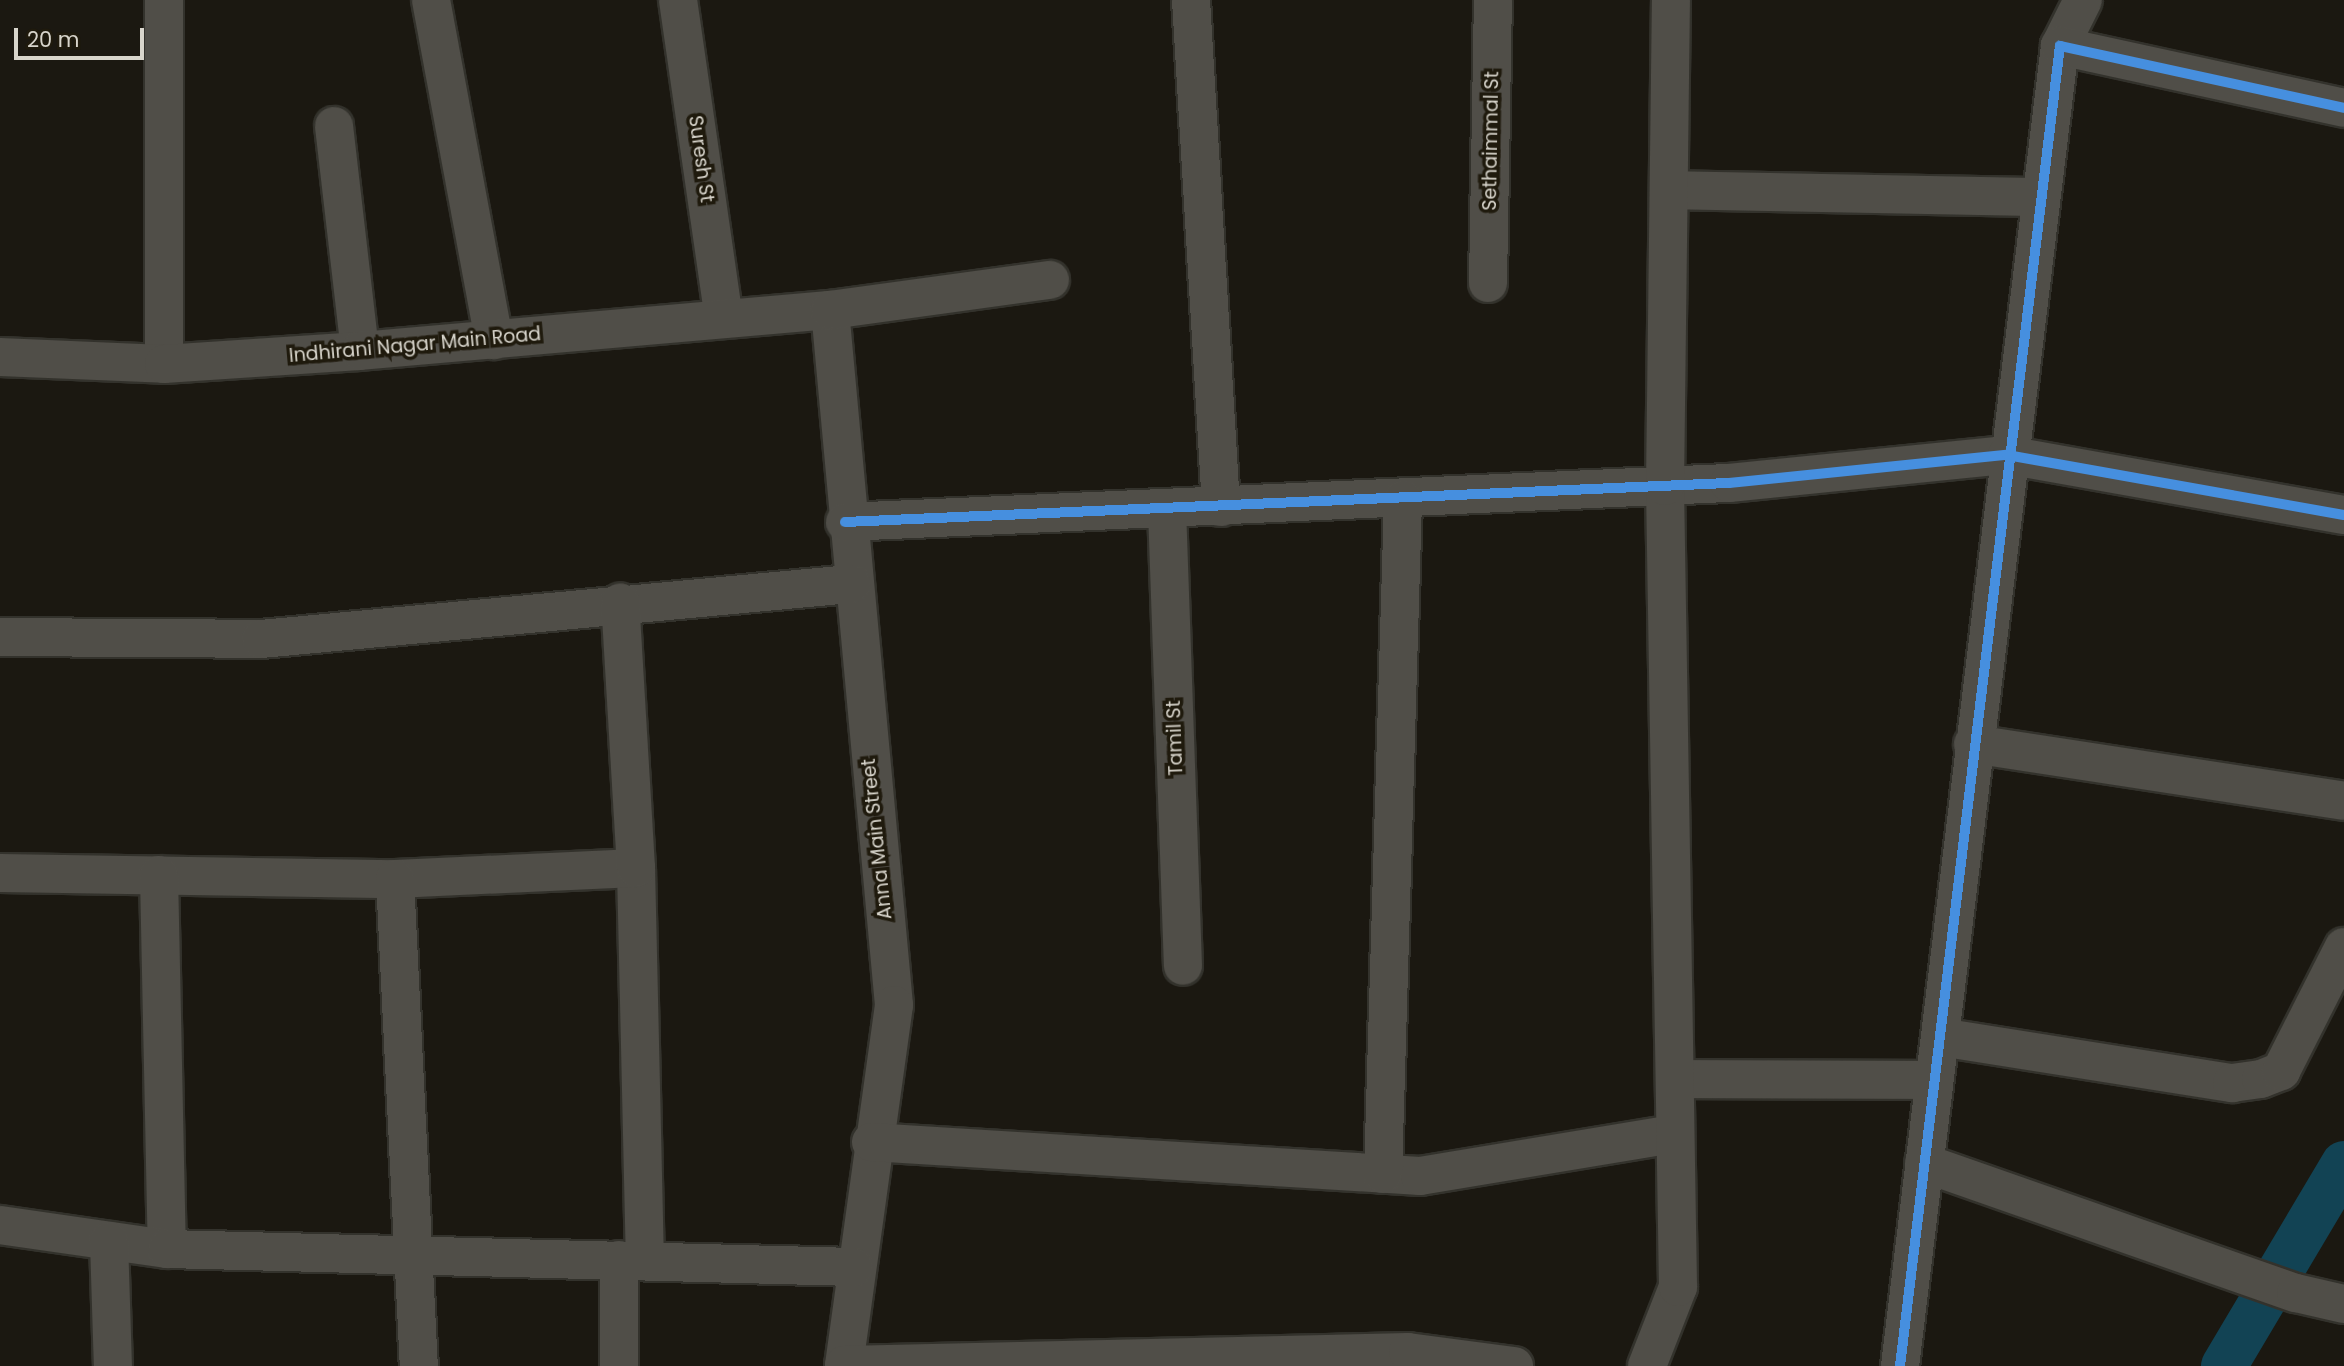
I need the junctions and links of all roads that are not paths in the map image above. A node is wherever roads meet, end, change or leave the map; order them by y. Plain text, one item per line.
1 (164, 0) edge
2 (431, 0) edge
3 (678, 0) edge
4 (1191, 0) edge
5 (1493, 0) edge
6 (1671, 0) edge
7 (2083, 0) edge
8 (2060, 46) junction
9 (2344, 108) edge
10 (334, 126) dead end
11 (1669, 190) junction
12 (2041, 197) junction
13 (1050, 280) dead end
14 (1488, 283) dead end
15 (830, 310) junction
16 (724, 318) junction
17 (494, 340) junction
18 (360, 351) junction
19 (0, 357) edge
20 (164, 364) junction
21 (2007, 455) junction
22 (1665, 486) junction
23 (1404, 499) junction
24 (1222, 507) junction
25 (1167, 509) junction
26 (2344, 515) edge
27 (845, 522) junction
28 (851, 584) junction
29 (620, 602) junction
30 (0, 637) edge
31 (1973, 744) junction
32 (2344, 800) edge
33 (636, 868) junction
34 (0, 873) edge
35 (159, 876) junction
36 (395, 879) junction
37 (2344, 947) edge
38 (1183, 966) dead end
39 (1940, 1037) junction
40 (1675, 1079) junction
41 (1934, 1080) junction
42 (1675, 1134) junction
43 (871, 1142) junction
44 (1924, 1163) junction
45 (1383, 1174) junction
46 (0, 1225) edge
47 (109, 1241) junction
48 (167, 1249) junction
49 (416, 1259) junction
50 (632, 1260) junction
51 (854, 1267) junction
52 (2344, 1304) edge
53 (844, 1365) edge
54 (113, 1366) edge
55 (419, 1366) edge
56 (619, 1366) edge
57 (1514, 1366) edge
58 (1647, 1366) edge
59 (1900, 1366) edge

1 - 20 street
2 - 17 street
3 - 16 street, Suresh St
4 - 24 street
5 - 14 street, Sethaimmal St
6 - 11 street
7 - 8 street
8 - 9 street
8 - 12 street
10 - 18 street
11 - 12 street
11 - 22 street
12 - 21 street
13 - 15 street, Indhirani Nagar Main Road
15 - 16 street, Indhirani Nagar Main Road
15 - 27 street, Anna Main Street
16 - 17 street, Indhirani Nagar Main Road
17 - 18 street, Indhirani Nagar Main Road
18 - 20 street, Indhirani Nagar Main Road
19 - 20 street, Indhirani Nagar Main Road
21 - 22 street
21 - 26 street
21 - 31 street
22 - 23 street
22 - 40 street
23 - 24 street
23 - 45 street
24 - 25 street
25 - 27 street
25 - 38 street, Tamil St
27 - 28 street, Anna Main Street
28 - 29 street
28 - 43 street, Anna Main Street
29 - 30 street
29 - 33 street
31 - 32 street
31 - 39 street
33 - 36 street
33 - 50 street
34 - 35 street
35 - 36 street
35 - 48 street
36 - 49 street
37 - 39 street
39 - 41 street
40 - 41 street
40 - 42 street
41 - 44 street
42 - 45 street
42 - 58 street
43 - 45 street
43 - 51 street, Anna Main Street
44 - 52 street
44 - 59 street
46 - 47 street
47 - 48 street
47 - 54 street
48 - 49 street
49 - 50 street
49 - 55 street
50 - 51 street
50 - 56 street
51 - 53 street, Anna Main Street
53 - 57 street

